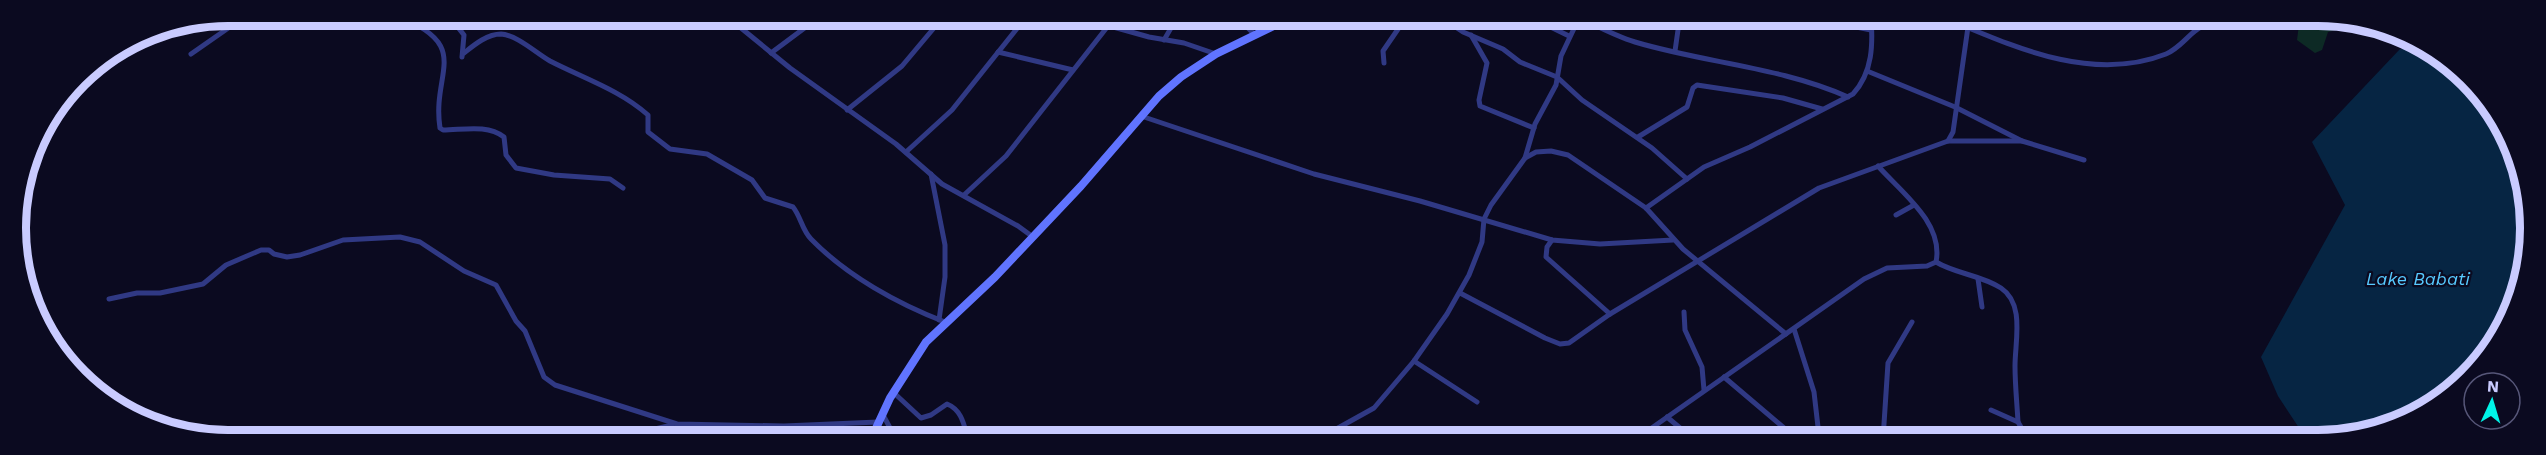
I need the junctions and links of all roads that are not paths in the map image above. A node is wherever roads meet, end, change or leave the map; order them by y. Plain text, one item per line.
1 (231, 26) edge
2 (419, 26) edge
3 (457, 26) edge
4 (737, 26) edge
5 (807, 26) edge
6 (936, 26) edge
7 (1019, 26) edge
8 (1110, 26) joint
9 (1172, 26) edge
10 (1246, 26) edge
11 (1272, 26) edge
12 (1400, 26) edge
13 (1456, 26) edge
14 (1548, 26) edge
15 (1573, 26) edge
16 (1598, 26) edge
17 (1679, 26) edge
18 (1851, 26) edge
19 (1871, 26) edge
20 (2204, 26) edge
21 (1968, 27) joint
22 (1871, 30) junction
23 (1254, 34) junction
24 (1471, 35) junction
25 (1569, 36) junction
26 (1164, 40) junction
27 (1675, 51) junction
28 (998, 52) junction
29 (771, 53) junction
30 (191, 54) dead end
31 (1216, 54) junction
32 (1384, 63) dead end
33 (1073, 70) junction
34 (1867, 71) junction
35 (1557, 77) junction
36 (1848, 97) junction
37 (1955, 107) junction
38 (1822, 109) junction
39 (847, 110) junction
40 (1141, 116) junction
41 (1534, 128) junction
42 (1638, 137) junction
43 (1948, 141) junction
44 (2022, 141) junction
45 (906, 152) junction
46 (1525, 158) junction
47 (2084, 160) dead end
48 (1878, 166) junction
49 (931, 174) junction
50 (1687, 179) junction
51 (623, 188) dead end
52 (964, 195) junction
53 (1914, 205) junction
54 (1646, 208) junction
55 (1896, 215) dead end
56 (1484, 219) junction
57 (1033, 237) junction
58 (1552, 240) junction
59 (1673, 240) junction
60 (1698, 261) junction
61 (1936, 262) junction
62 (1978, 279) junction
63 (1460, 292) junction
64 (109, 299) dead end
65 (1982, 307) dead end
66 (1684, 312) dead end
67 (1610, 314) junction
68 (942, 321) junction
69 (1912, 322) dead end
70 (1794, 329) junction
71 (1786, 334) junction
72 (1414, 361) junction
73 (1724, 376) junction
74 (1704, 390) junction
75 (893, 392) junction
76 (1477, 402) dead end
77 (1991, 410) dead end
78 (882, 413) junction
79 (1666, 417) junction
80 (878, 422) junction
81 (2018, 422) junction
82 (677, 424) junction
83 (1818, 427) dead end
84 (648, 429) edge
85 (875, 429) edge
86 (891, 429) edge
87 (965, 429) edge
88 (1337, 429) edge
89 (1650, 429) edge
90 (1681, 429) edge
91 (1784, 429) edge
92 (1884, 429) edge
93 (2022, 429) edge

1 - 30 street
2 - 51 street
3 - 68 street
4 - 29 street
5 - 29 street
6 - 39 street
7 - 28 street
8 - 26 street
8 - 33 street
9 - 26 street
10 - 23 street
11 - 23 street
12 - 32 street
13 - 24 street
14 - 25 street
15 - 25 street
16 - 27 street
17 - 27 street
18 - 22 street
19 - 22 street
20 - 21 street
21 - 37 street
22 - 34 street
23 - 31 street
24 - 35 street
24 - 41 street
25 - 35 street
26 - 31 street
27 - 36 street
28 - 33 street
28 - 45 street
29 - 39 street
31 - 40 street
33 - 52 street
34 - 36 street
34 - 37 street
35 - 41 street
35 - 42 street
36 - 38 street
37 - 43 street
37 - 44 street
38 - 42 street
38 - 50 street
39 - 45 street
40 - 56 street
40 - 57 street
41 - 46 street
42 - 50 street
43 - 44 street
43 - 48 street
44 - 47 street
45 - 49 street
46 - 54 street
46 - 56 street
48 - 53 street
48 - 60 street
49 - 52 street
49 - 68 street
50 - 54 street
52 - 57 street
53 - 55 street
53 - 61 street
54 - 59 street
56 - 58 street
56 - 63 street
57 - 68 street
58 - 59 street
58 - 67 street
59 - 60 street
60 - 67 street
60 - 71 street
61 - 62 street
61 - 70 street
62 - 65 street
62 - 81 street
63 - 67 street
63 - 72 street
64 - 82 street
66 - 74 street
68 - 75 street
69 - 92 street
70 - 71 street
70 - 83 street
71 - 73 street
72 - 76 street
72 - 88 street
73 - 74 street
73 - 91 street
74 - 79 street
75 - 78 street
75 - 87 street
77 - 81 street
78 - 80 street
78 - 86 street
79 - 89 street
79 - 90 street
80 - 82 street
80 - 85 street
81 - 93 street
82 - 84 street

